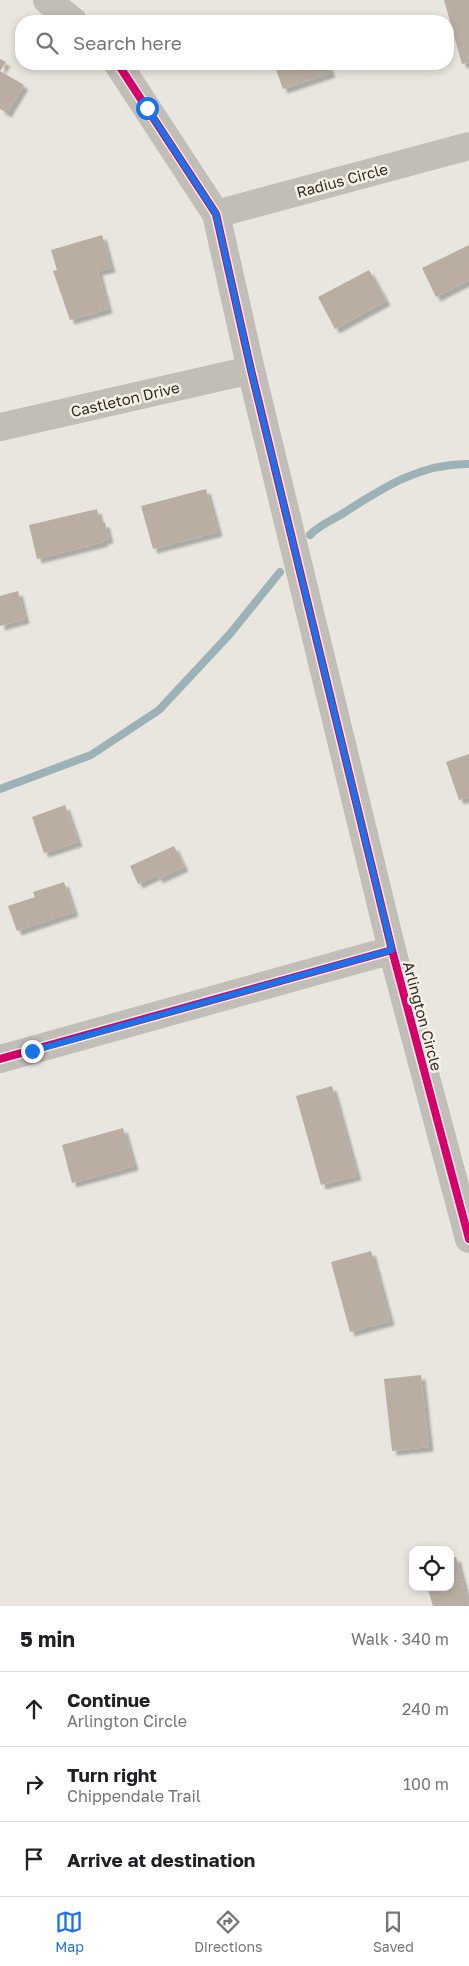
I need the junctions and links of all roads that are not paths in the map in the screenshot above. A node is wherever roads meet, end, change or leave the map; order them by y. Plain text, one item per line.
1 (47, 0) edge
2 (66, 15) edge
3 (122, 70) edge
4 (469, 146) edge
5 (216, 214) junction
6 (251, 370) junction
7 (0, 428) edge
8 (392, 950) junction
9 (0, 1060) edge
10 (469, 1239) edge

1 - 2 street
3 - 5 street, Arlington Circle
4 - 5 street, Radius Circle
5 - 6 street, Arlington Circle
6 - 7 street, Castleton Drive
6 - 8 street, Arlington Circle
8 - 9 street
8 - 10 street, Arlington Circle

